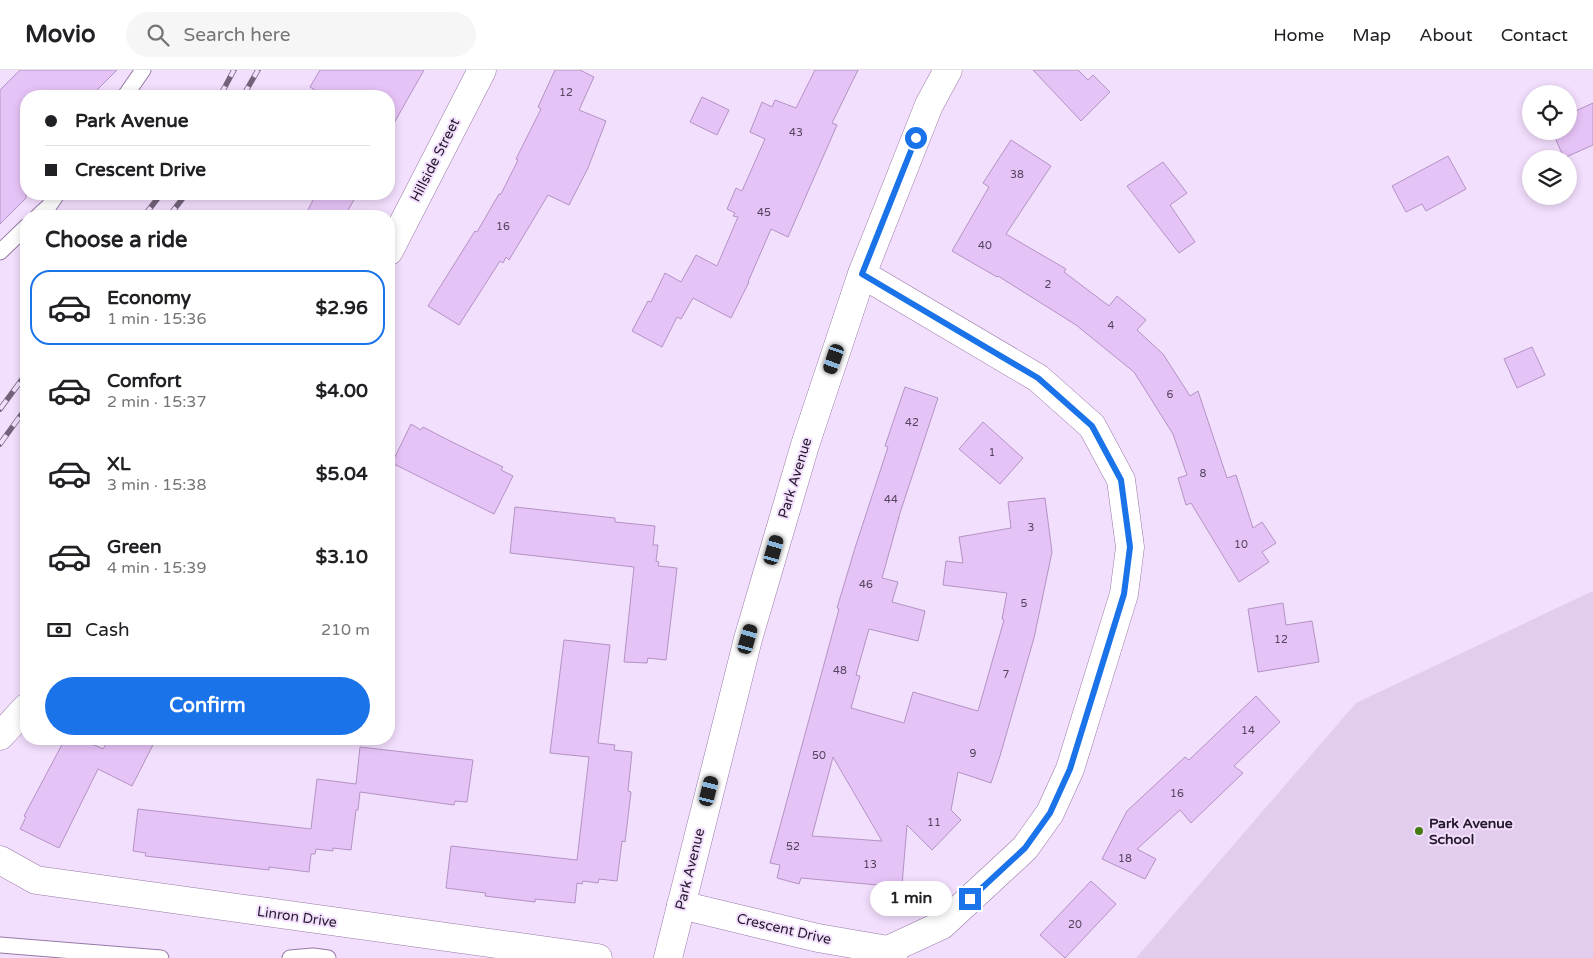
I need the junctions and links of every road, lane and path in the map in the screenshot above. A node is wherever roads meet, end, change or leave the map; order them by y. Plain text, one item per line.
1 (142, 70) edge
2 (482, 70) edge
3 (948, 70) edge
4 (128, 90) edge
5 (54, 200) edge
6 (45, 210) edge
7 (20, 233) edge
8 (395, 239) edge
9 (0, 252) edge
10 (862, 274) junction
11 (20, 714) edge
12 (0, 736) edge
13 (0, 860) edge
14 (681, 906) junction
15 (0, 945) edge
16 (891, 954) edge
17 (161, 958) edge
18 (290, 958) edge
19 (328, 958) edge
20 (598, 958) edge
21 (668, 958) edge

1 - 4 lane
2 - 8 street, Hillside Street
3 - 10 street, Park Avenue
5 - 6 lane
7 - 9 lane
10 - 14 street, Park Avenue
10 - 16 street, Crescent Drive
11 - 12 street
13 - 20 street, Linron Drive
14 - 16 street, Crescent Drive
14 - 21 street, Park Avenue
15 - 17 lane
18 - 19 lane

